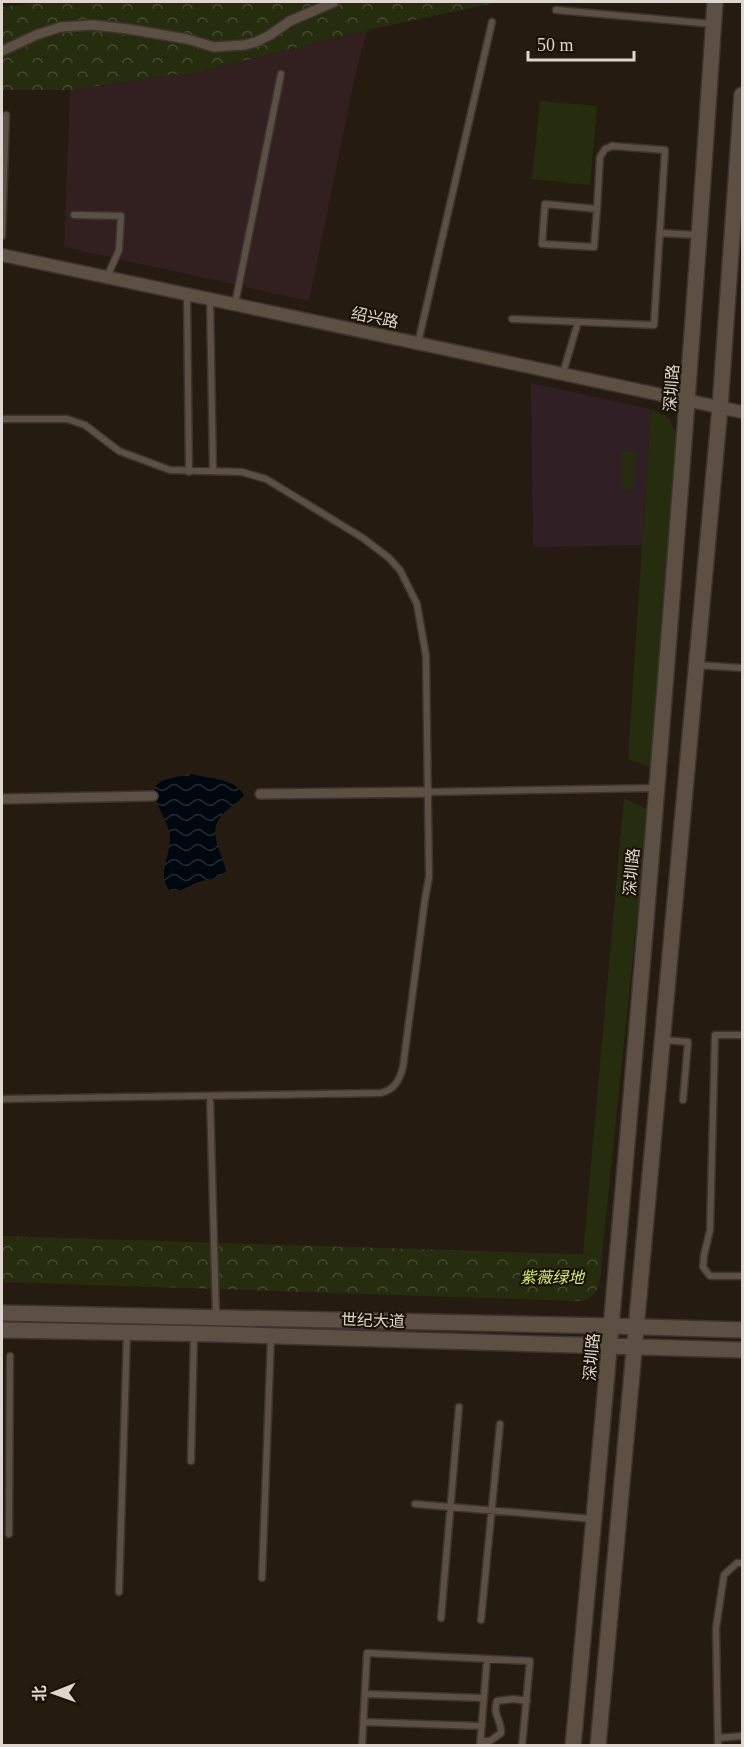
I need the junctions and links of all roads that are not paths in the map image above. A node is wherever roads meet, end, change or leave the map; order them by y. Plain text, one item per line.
1 (334, 2) edge
2 (715, 2) edge
3 (556, 10) dead end
4 (492, 22) dead end
5 (714, 24) junction
6 (2, 51) edge
7 (281, 74) dead end
8 (742, 95) edge
9 (6, 115) dead end
10 (3, 148) edge
11 (597, 209) junction
12 (74, 215) dead end
13 (660, 233) junction
14 (737, 234) edge
15 (699, 235) junction
16 (2, 236) edge
17 (2, 255) edge
18 (107, 277) junction
19 (187, 294) junction
20 (210, 299) junction
21 (235, 304) junction
22 (512, 319) dead end
23 (578, 322) junction
24 (418, 344) junction
25 (563, 374) junction
26 (688, 401) junction
27 (720, 407) junction
28 (742, 412) edge
29 (2, 419) edge
30 (213, 471) junction
31 (189, 472) junction
32 (697, 665) junction
33 (742, 669) edge
34 (656, 788) junction
35 (429, 792) junction
36 (260, 794) dead end
37 (153, 796) dead end
38 (2, 799) edge
39 (742, 1035) edge
40 (663, 1040) junction
41 (210, 1096) junction
42 (2, 1099) edge
43 (683, 1100) dead end
44 (742, 1276) edge
45 (2, 1313) edge
46 (128, 1316) junction
47 (216, 1317) junction
48 (612, 1326) junction
49 (637, 1327) junction
50 (2, 1330) edge
51 (742, 1330) edge
52 (128, 1332) junction
53 (194, 1333) junction
54 (271, 1335) junction
55 (610, 1345) junction
56 (635, 1346) junction
57 (742, 1350) edge
58 (10, 1356) dead end
59 (459, 1407) dead end
60 (500, 1424) dead end
61 (2, 1448) edge
62 (10, 1448) junction
63 (191, 1461) dead end
64 (415, 1504) dead end
65 (450, 1507) junction
66 (492, 1510) junction
67 (594, 1519) junction
68 (9, 1534) dead end
69 (742, 1563) edge
70 (262, 1578) dead end
71 (119, 1592) dead end
72 (441, 1618) dead end
73 (481, 1620) dead end
74 (487, 1659) junction
75 (365, 1694) junction
76 (484, 1698) junction
77 (526, 1701) junction
78 (363, 1722) junction
79 (482, 1726) junction
80 (742, 1736) edge
81 (718, 1742) edge
82 (480, 1743) edge
83 (362, 1746) edge
84 (522, 1746) edge
85 (573, 1746) edge
86 (598, 1746) edge

1 - 6 street
2 - 5 street, 深圳路
3 - 5 lane
4 - 24 lane
5 - 15 street, 深圳路
7 - 21 lane
8 - 14 street
9 - 10 lane
10 - 16 lane
11 - 11 lane
11 - 13 lane
12 - 18 lane
13 - 15 lane
13 - 23 lane
14 - 27 street
15 - 26 street, 深圳路
17 - 18 street, 绍兴路
18 - 19 street, 绍兴路
19 - 20 street, 绍兴路
19 - 31 lane
20 - 21 street, 绍兴路
20 - 30 lane
21 - 24 street, 绍兴路
22 - 23 lane
23 - 25 lane
24 - 25 street, 绍兴路
25 - 26 street, 绍兴路
26 - 27 street, 绍兴路
26 - 34 street, 深圳路
27 - 28 street, 绍兴路
27 - 32 street
29 - 31 lane
30 - 31 lane
30 - 35 lane
32 - 33 lane
32 - 40 street
34 - 35 lane
34 - 48 street, 深圳路
35 - 36 street
35 - 41 lane
37 - 38 street
39 - 44 lane
40 - 43 lane
40 - 49 street
41 - 42 lane
41 - 47 lane
45 - 46 street, 世纪大道
46 - 47 street, 世纪大道
46 - 52 lane
47 - 48 street, 世纪大道
48 - 49 street, 世纪大道
48 - 55 street, 深圳路
49 - 51 street, 世纪大道
49 - 56 street
50 - 52 street, 世纪大道
52 - 53 street, 世纪大道
52 - 71 lane
53 - 54 street, 世纪大道
53 - 63 lane
54 - 55 street, 世纪大道
54 - 70 lane
55 - 56 street, 世纪大道
55 - 67 street, 深圳路
56 - 57 street, 世纪大道
56 - 86 street
58 - 62 lane
59 - 65 lane
60 - 66 lane
61 - 62 lane
62 - 68 lane
64 - 65 lane
65 - 66 lane
65 - 72 lane
66 - 67 lane
66 - 73 lane
67 - 85 street, 深圳路
69 - 81 lane
74 - 75 lane
74 - 76 lane
74 - 77 lane
75 - 76 lane
75 - 78 lane
76 - 79 lane
77 - 82 lane
77 - 84 lane
78 - 79 lane
78 - 83 lane
79 - 82 lane
80 - 81 lane

